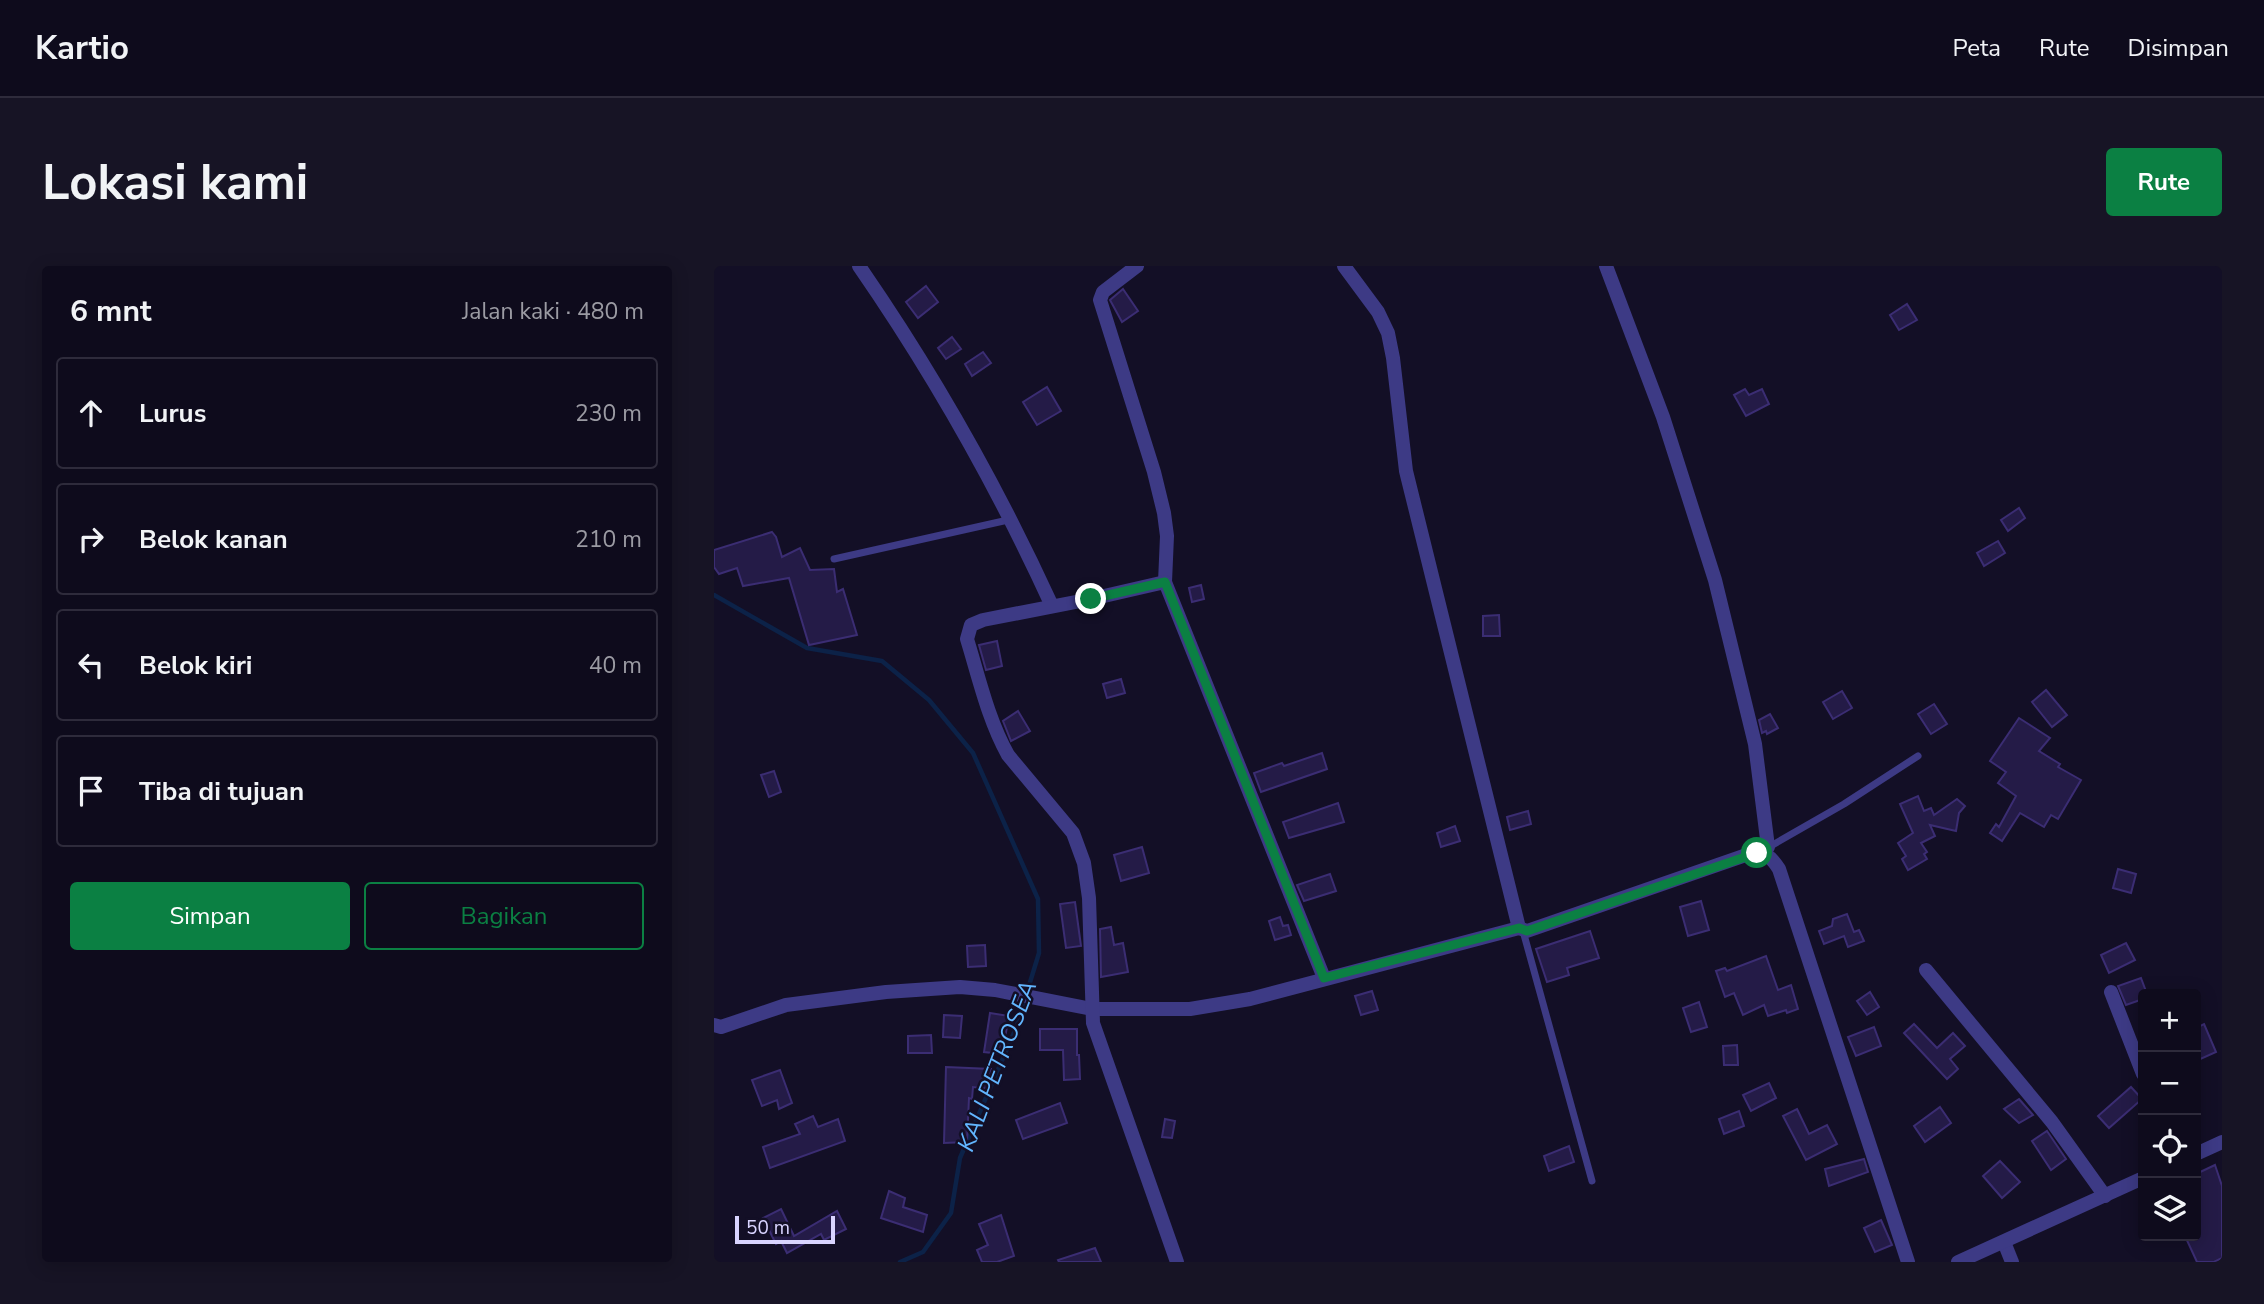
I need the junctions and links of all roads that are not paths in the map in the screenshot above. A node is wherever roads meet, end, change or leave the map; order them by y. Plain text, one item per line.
1 (859, 266) edge
2 (1137, 266) edge
3 (1344, 266) edge
4 (1606, 266) edge
5 (1009, 520) junction
6 (834, 559) dead end
7 (1165, 582) junction
8 (1052, 606) junction
9 (1919, 756) dead end
10 (1767, 850) junction
11 (1521, 930) junction
12 (1926, 970) dead end
13 (1324, 978) junction
14 (2111, 992) dead end
15 (1092, 1009) junction
16 (714, 1025) edge
17 (2138, 1061) edge
18 (2222, 1142) edge
19 (2201, 1152) edge
20 (2138, 1180) edge
21 (1592, 1181) dead end
22 (2105, 1196) junction
23 (2004, 1242) junction
24 (1177, 1262) edge
25 (1908, 1262) edge
26 (1958, 1262) edge
27 (2012, 1262) edge

1 - 5 street
2 - 7 street
3 - 11 street
4 - 10 street
5 - 6 lane
5 - 8 street
7 - 8 street
7 - 13 street
8 - 15 street
9 - 10 lane
10 - 11 street
10 - 25 street
11 - 13 street
11 - 21 lane
12 - 22 street
13 - 15 street
14 - 17 street
15 - 16 street
15 - 24 street
18 - 19 street
20 - 22 street
22 - 23 street
23 - 26 street
23 - 27 street

